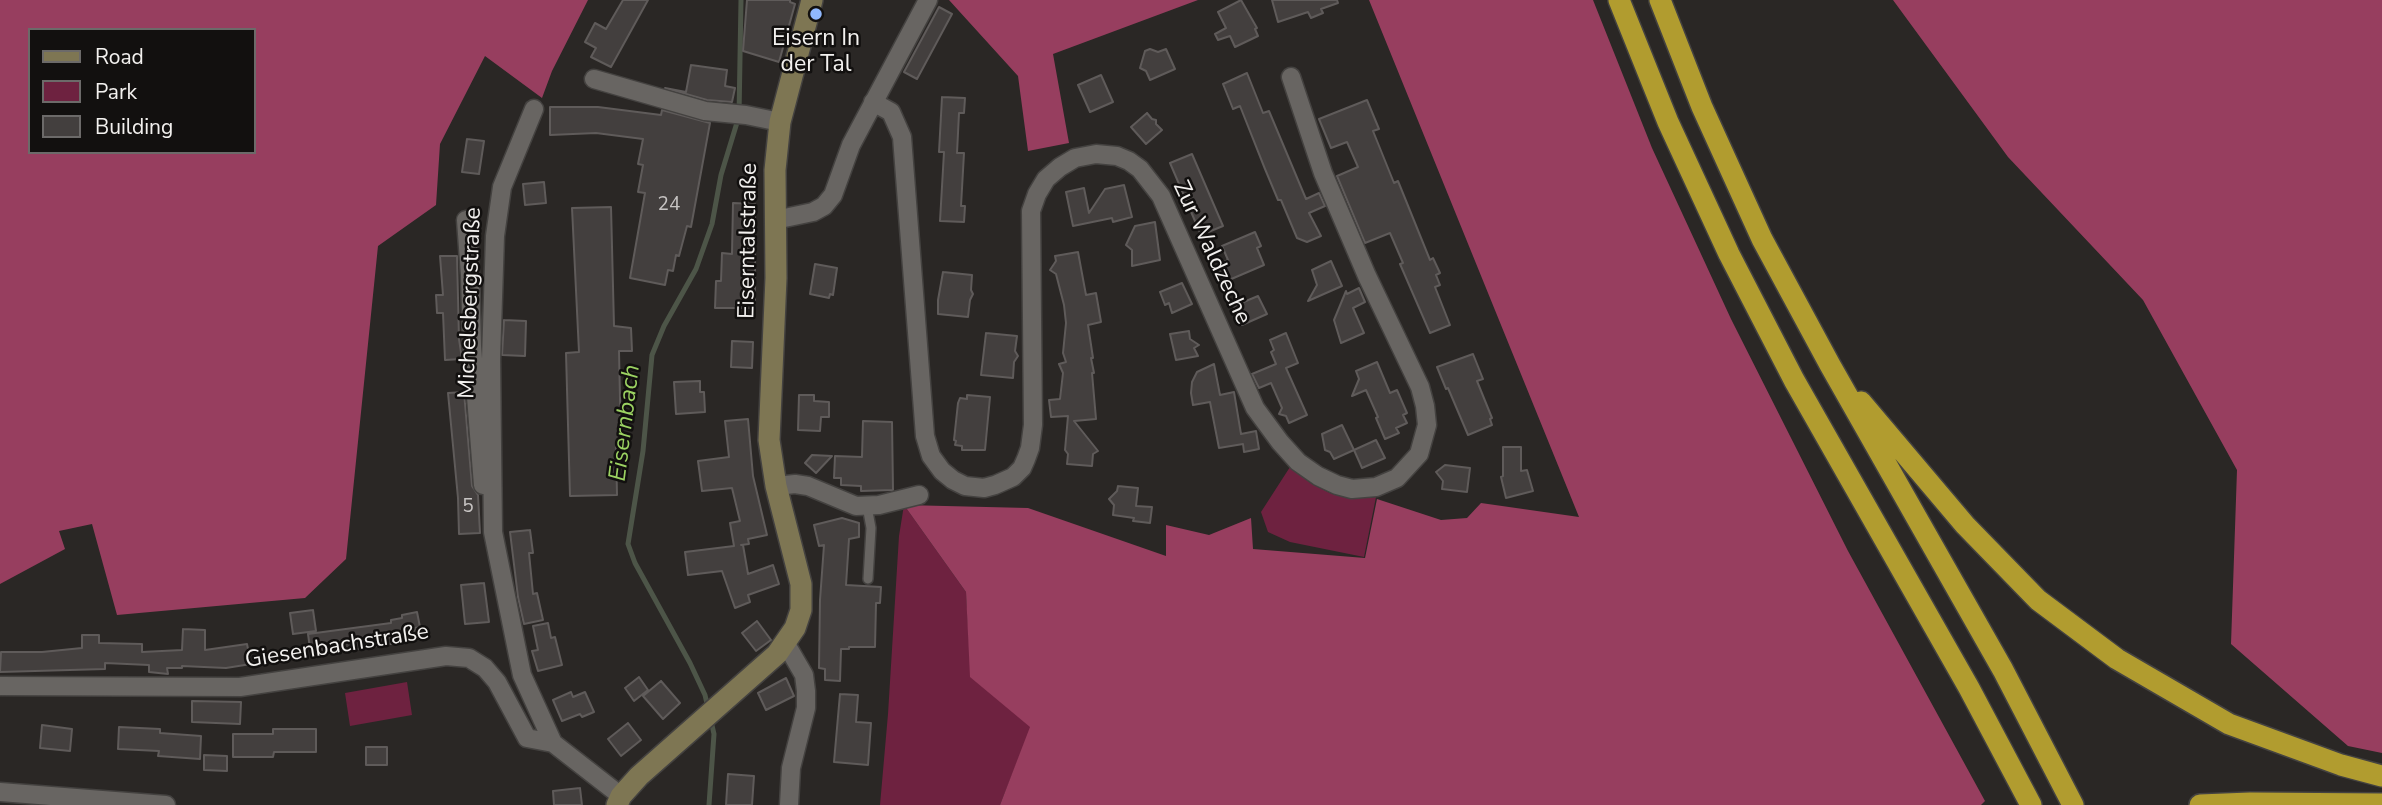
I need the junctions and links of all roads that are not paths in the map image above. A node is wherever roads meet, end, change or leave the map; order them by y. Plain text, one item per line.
1 (812, 0) edge
2 (928, 0) edge
3 (1619, 0) edge
4 (1660, 0) edge
5 (1291, 77) dead end
6 (594, 79) dead end
7 (873, 102) junction
8 (534, 109) dead end
9 (780, 121) junction
10 (466, 220) dead end
11 (775, 220) junction
12 (1830, 365) junction
13 (776, 486) junction
14 (919, 495) dead end
15 (493, 506) junction
16 (867, 506) junction
17 (868, 579) dead end
18 (786, 644) junction
19 (0, 687) edge
20 (553, 743) junction
21 (2382, 775) edge
22 (0, 792) edge
23 (619, 801) edge
24 (2382, 804) edge
25 (166, 805) edge
26 (789, 805) edge
27 (2031, 805) edge
28 (2073, 805) edge
29 (2200, 805) edge

1 - 9 main road, Eiserntalstraße
2 - 7 street
3 - 27 highway
4 - 12 highway
5 - 7 street, Zur Waldzeche
6 - 9 street
7 - 11 street
8 - 15 street, Michelsbergstraße
9 - 11 main road, Eiserntalstraße
10 - 15 street, Michelsbergstraße
11 - 13 main road, Eiserntalstraße
12 - 21 highway
12 - 28 highway
13 - 16 street
13 - 18 main road, Eiserntalstraße
14 - 16 street
15 - 20 street, Michelsbergstraße
16 - 17 lane
18 - 23 main road, Eiserntalstraße
18 - 26 street
19 - 20 street, Giesenbachstraße
20 - 23 street, Giesenbachstraße
22 - 25 street
24 - 29 highway

